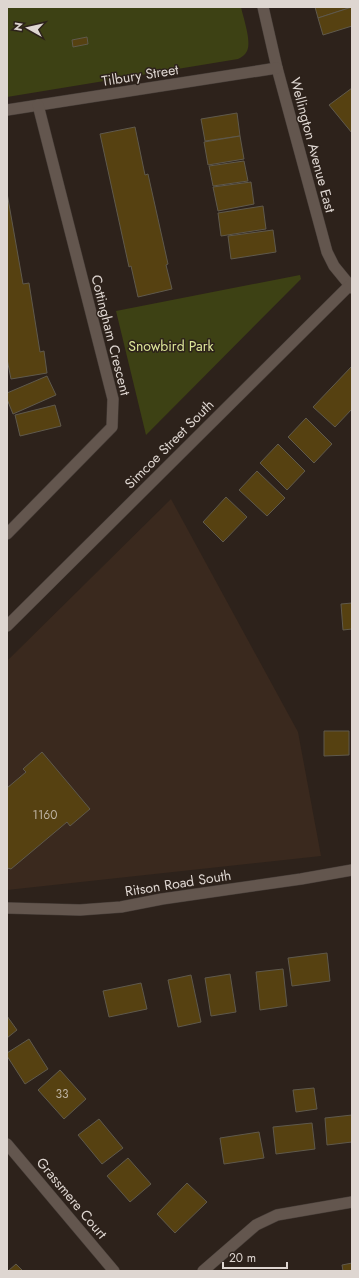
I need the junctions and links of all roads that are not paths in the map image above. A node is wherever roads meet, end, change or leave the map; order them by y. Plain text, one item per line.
1 (263, 7) edge
2 (277, 68) junction
3 (38, 105) junction
4 (7, 110) edge
5 (351, 285) edge
6 (7, 534) edge
7 (7, 626) edge
8 (352, 870) edge
9 (7, 908) edge
10 (7, 1144) edge
11 (352, 1202) edge
12 (114, 1271) edge
13 (203, 1271) edge

1 - 2 street, Wellington Avenue East
2 - 3 street, Tilbury Street
2 - 5 street, Wellington Avenue East
3 - 4 street, Tilbury Street
3 - 6 street, Cottingham Crescent
5 - 7 street, Simcoe Street South
8 - 9 street, Ritson Road South
10 - 12 street, Grassmere Court
11 - 13 street

